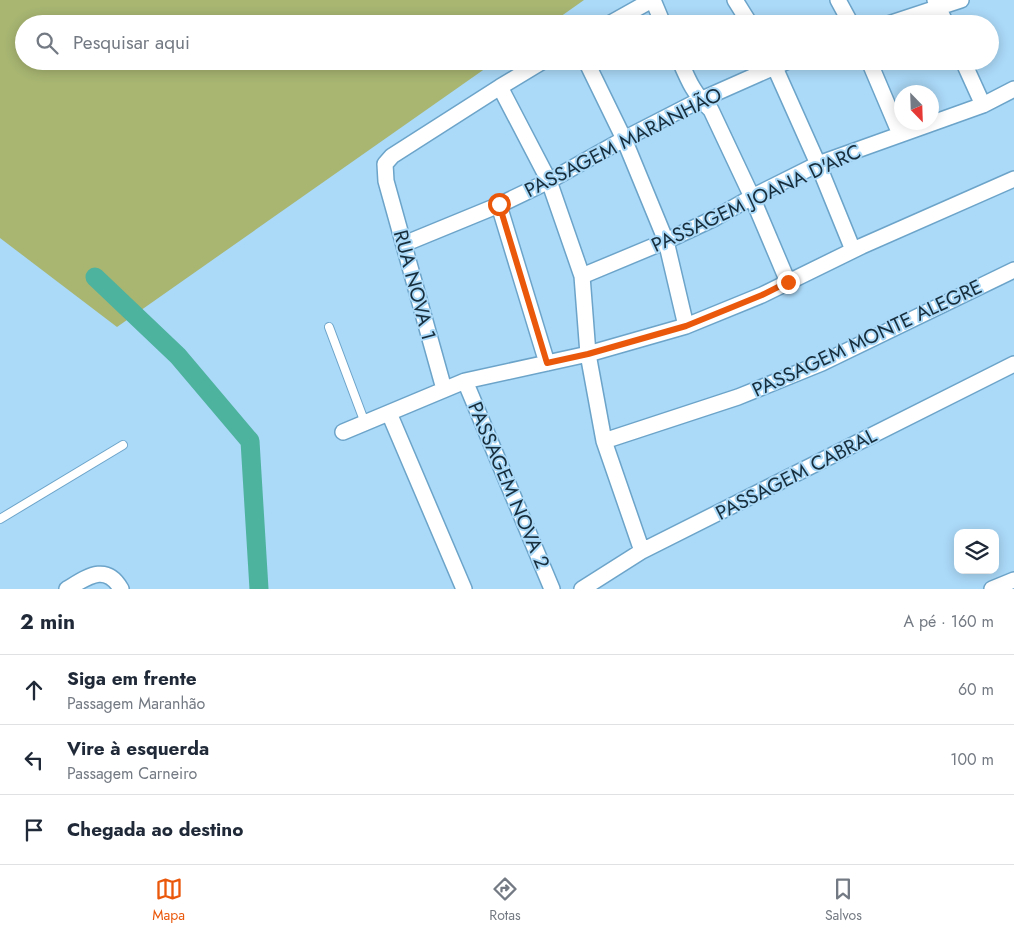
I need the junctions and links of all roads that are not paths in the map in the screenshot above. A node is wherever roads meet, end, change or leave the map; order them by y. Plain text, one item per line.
1 (652, 0) edge
2 (735, 0) edge
3 (838, 0) edge
4 (961, 0) edge
5 (936, 4) edge
6 (625, 15) edge
7 (659, 15) edge
8 (744, 15) edge
9 (846, 15) edge
10 (910, 15) edge
11 (528, 70) edge
12 (590, 70) edge
13 (684, 70) edge
14 (763, 70) edge
15 (781, 70) edge
16 (872, 70) edge
17 (967, 70) edge
18 (500, 87) junction
19 (1014, 89) edge
20 (700, 100) junction
21 (983, 105) junction
22 (900, 134) junction
23 (624, 139) junction
24 (818, 164) junction
25 (1014, 179) edge
26 (549, 182) junction
27 (752, 197) junction
28 (499, 204) junction
29 (666, 241) junction
30 (404, 244) junction
31 (853, 250) junction
32 (1014, 270) edge
33 (582, 276) junction
34 (788, 282) junction
35 (686, 326) junction
36 (329, 327) dead end
37 (588, 354) junction
38 (547, 363) junction
39 (1014, 364) edge
40 (465, 381) junction
41 (444, 389) junction
42 (389, 413) junction
43 (364, 424) junction
44 (343, 432) dead end
45 (604, 441) junction
46 (123, 445) dead end
47 (0, 519) edge
48 (642, 551) junction
49 (1014, 580) edge
50 (66, 589) edge
51 (121, 589) edge
52 (464, 589) edge
53 (552, 589) edge
54 (582, 589) edge
55 (992, 589) edge

1 - 6 street
1 - 7 street
2 - 8 street
3 - 9 street
4 - 5 street
5 - 10 street
11 - 18 street
12 - 23 street
13 - 20 street
14 - 20 street, PASSAGEM MARANHÃO
15 - 24 street
16 - 22 street
17 - 21 street
18 - 26 street
18 - 30 street, RUA NOVA 1
19 - 21 street, PASSAGEM JOANA D'ARC
20 - 23 street, PASSAGEM MARANHÃO
20 - 27 street
21 - 22 street, PASSAGEM JOANA D'ARC
22 - 24 street, PASSAGEM JOANA D'ARC
23 - 26 street, PASSAGEM MARANHÃO
23 - 29 street
24 - 27 street, PASSAGEM JOANA D'ARC
24 - 31 street
25 - 31 street
26 - 28 street, PASSAGEM MARANHÃO
26 - 33 street
27 - 29 street, PASSAGEM JOANA D'ARC
27 - 34 street
28 - 30 street
28 - 38 street, PASSAGEM MARANHÃO
29 - 33 street, PASSAGEM JOANA D'ARC
29 - 35 street
30 - 41 street, RUA NOVA 1
31 - 34 street
32 - 45 street, PASSAGEM MONTE ALEGRE
33 - 37 street
34 - 35 street
35 - 37 street
36 - 43 lane
37 - 38 street
37 - 45 street
38 - 40 street
39 - 48 street, PASSAGEM CABRAL
40 - 41 street
40 - 53 street, PASSAGEM NOVA 2
41 - 42 street
42 - 43 street
42 - 52 street
43 - 44 street
45 - 48 street
46 - 47 lane
48 - 54 street, PASSAGEM CABRAL
49 - 55 street
50 - 51 street

